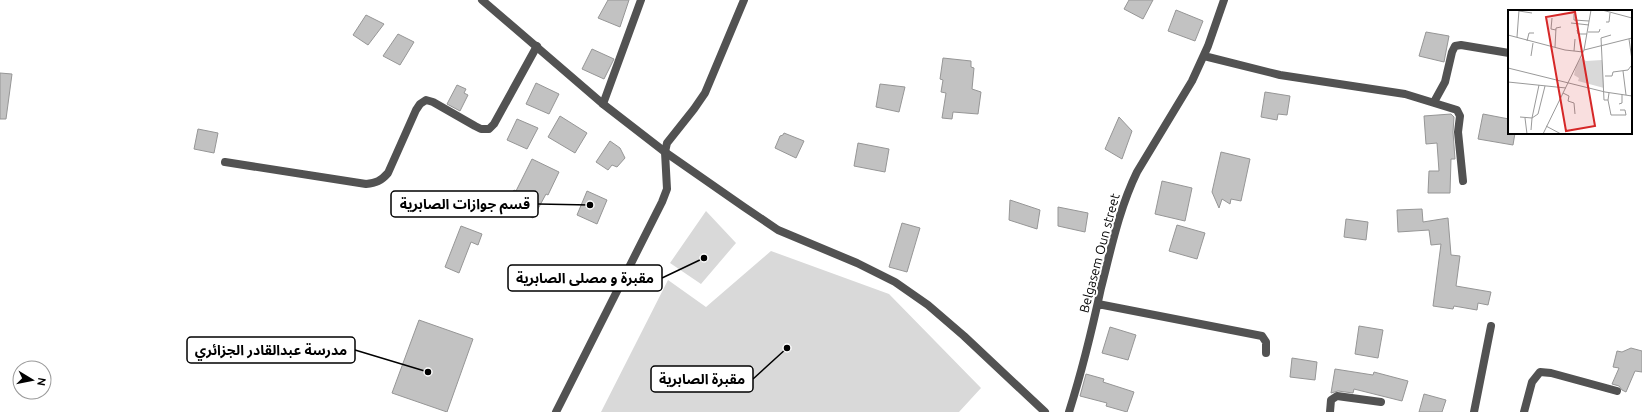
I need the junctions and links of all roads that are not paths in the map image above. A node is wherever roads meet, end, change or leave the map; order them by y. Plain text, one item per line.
1 (482, 0) edge
2 (641, 0) edge
3 (744, 0) edge
4 (1224, 0) edge
5 (537, 46) junction
6 (1508, 53) edge
7 (1204, 56) junction
8 (1434, 102) junction
9 (603, 104) junction
10 (665, 152) junction
11 (225, 162) dead end
12 (1463, 181) dead end
13 (1098, 304) junction
14 (1491, 326) dead end
15 (1266, 353) dead end
16 (1617, 391) dead end
17 (1381, 402) dead end
18 (556, 412) edge
19 (1045, 412) edge
20 (1069, 412) edge
21 (1330, 412) edge
22 (1474, 412) edge
23 (1524, 412) edge

1 - 5 street
2 - 9 street
3 - 10 street
4 - 7 street, Belgasem Oun street
5 - 9 street
5 - 11 street
6 - 8 street
7 - 8 street
7 - 13 street, Belgasem Oun street
8 - 12 street
9 - 10 street
10 - 18 street
10 - 19 street
13 - 15 street
13 - 20 street, Belgasem Oun street
14 - 22 street
16 - 23 street
17 - 21 street

